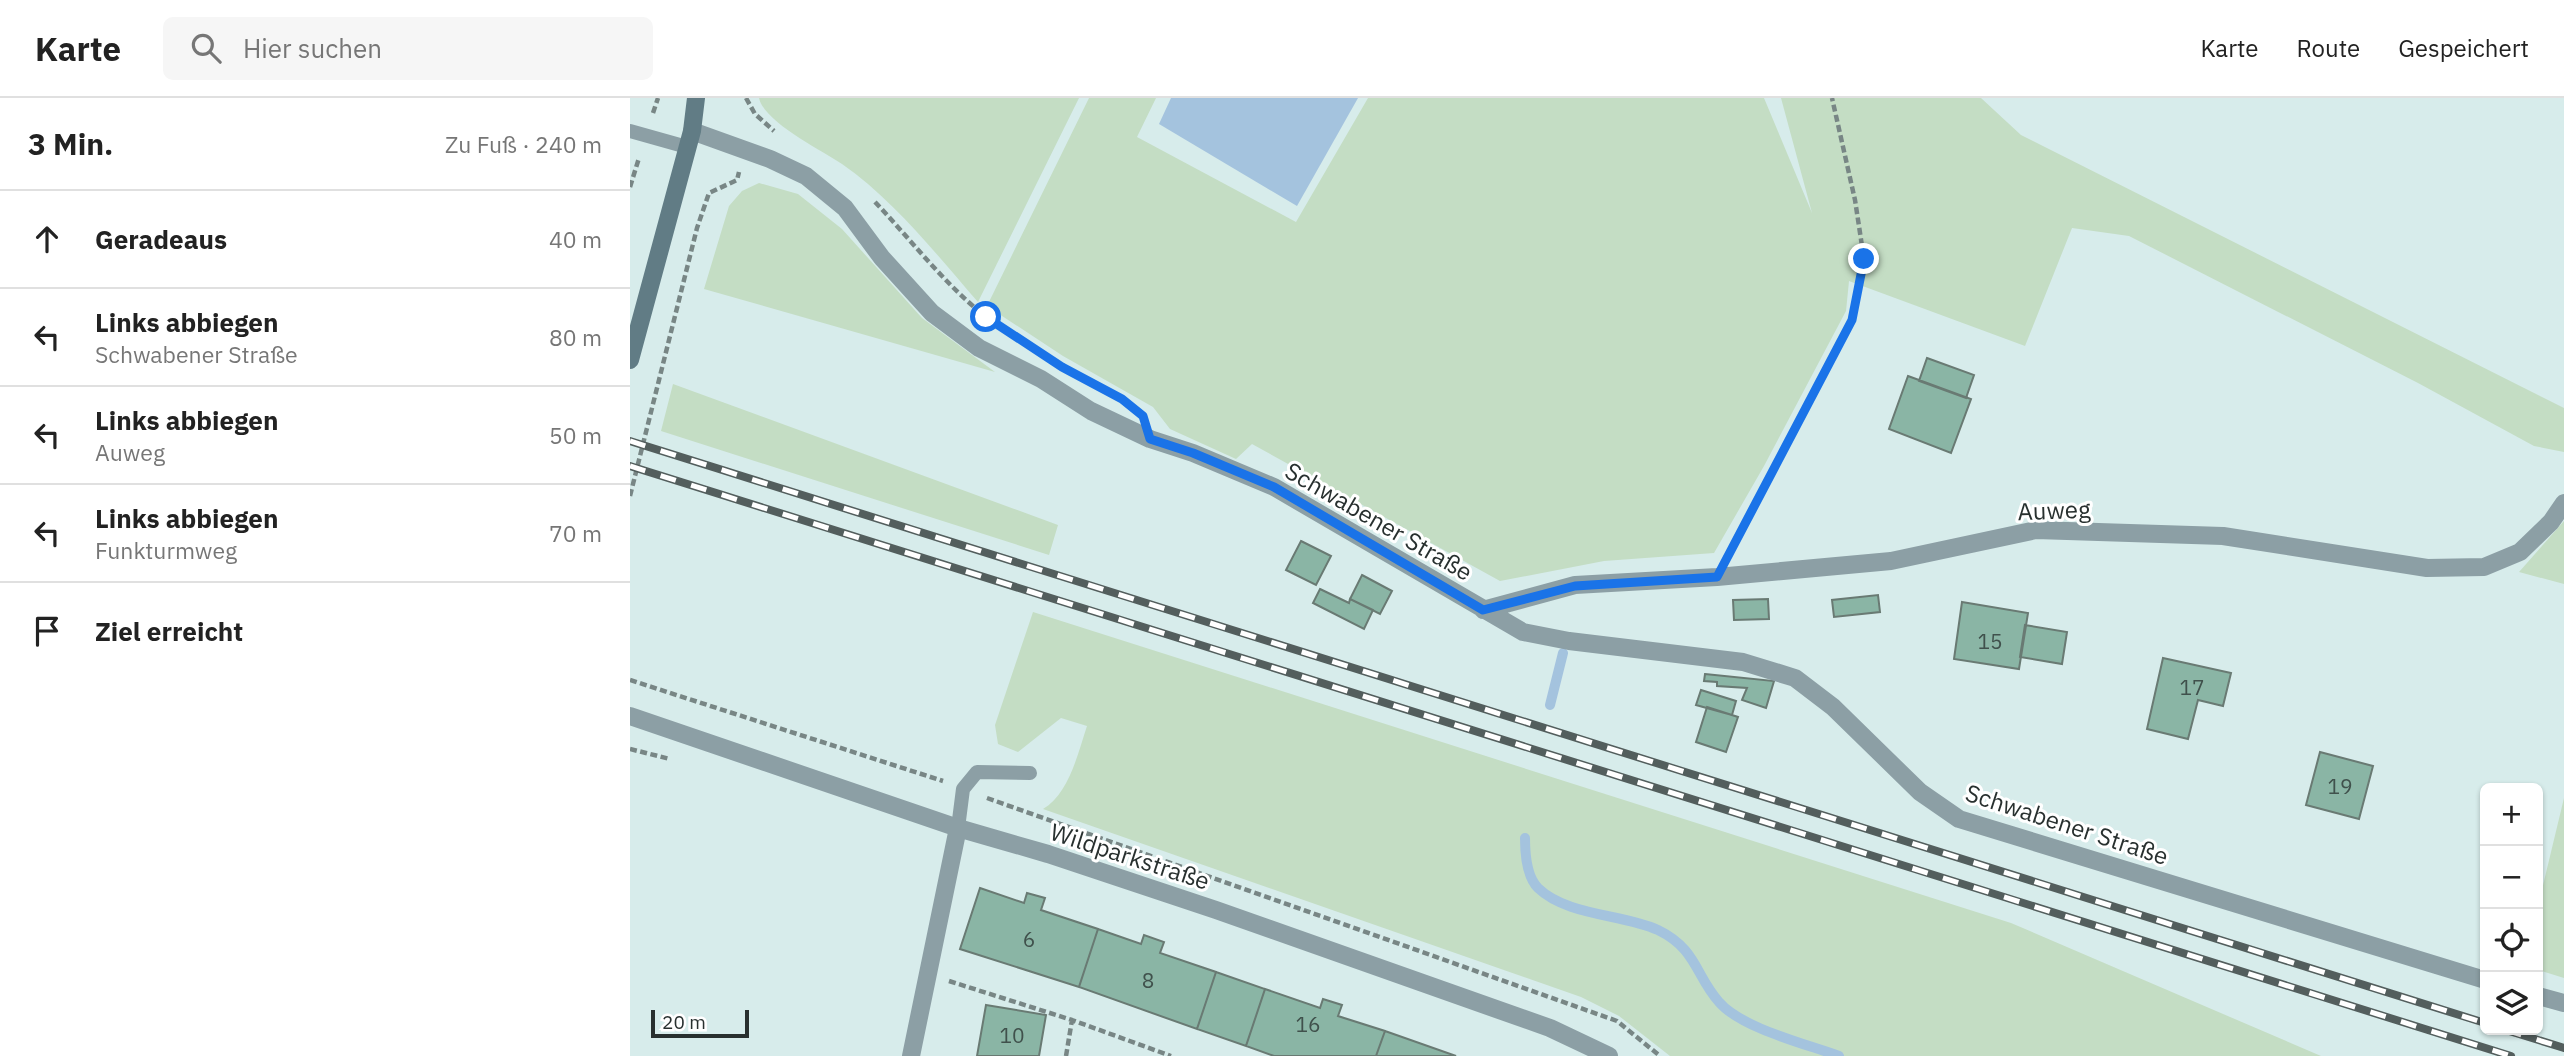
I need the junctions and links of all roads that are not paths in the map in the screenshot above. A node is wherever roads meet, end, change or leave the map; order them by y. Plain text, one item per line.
1 (696, 98) edge
2 (707, 98) edge
3 (630, 131) edge
4 (689, 139) junction
5 (630, 360) edge
6 (2564, 503) edge
7 (1483, 610) junction
8 (630, 716) edge
9 (1030, 773) dead end
10 (958, 828) junction
11 (2480, 978) edge
12 (2543, 997) edge
13 (2564, 1003) edge
14 (911, 1056) edge
15 (1609, 1056) edge

1 - 4 street
2 - 4 street
3 - 4 lane
4 - 5 street
4 - 7 street, Schwabener Straße
6 - 7 street, Auweg
7 - 11 street, Schwabener Straße
8 - 10 street, Wildparkstraße
9 - 10 lane
10 - 14 street
10 - 15 street, Wildparkstraße
12 - 13 street

